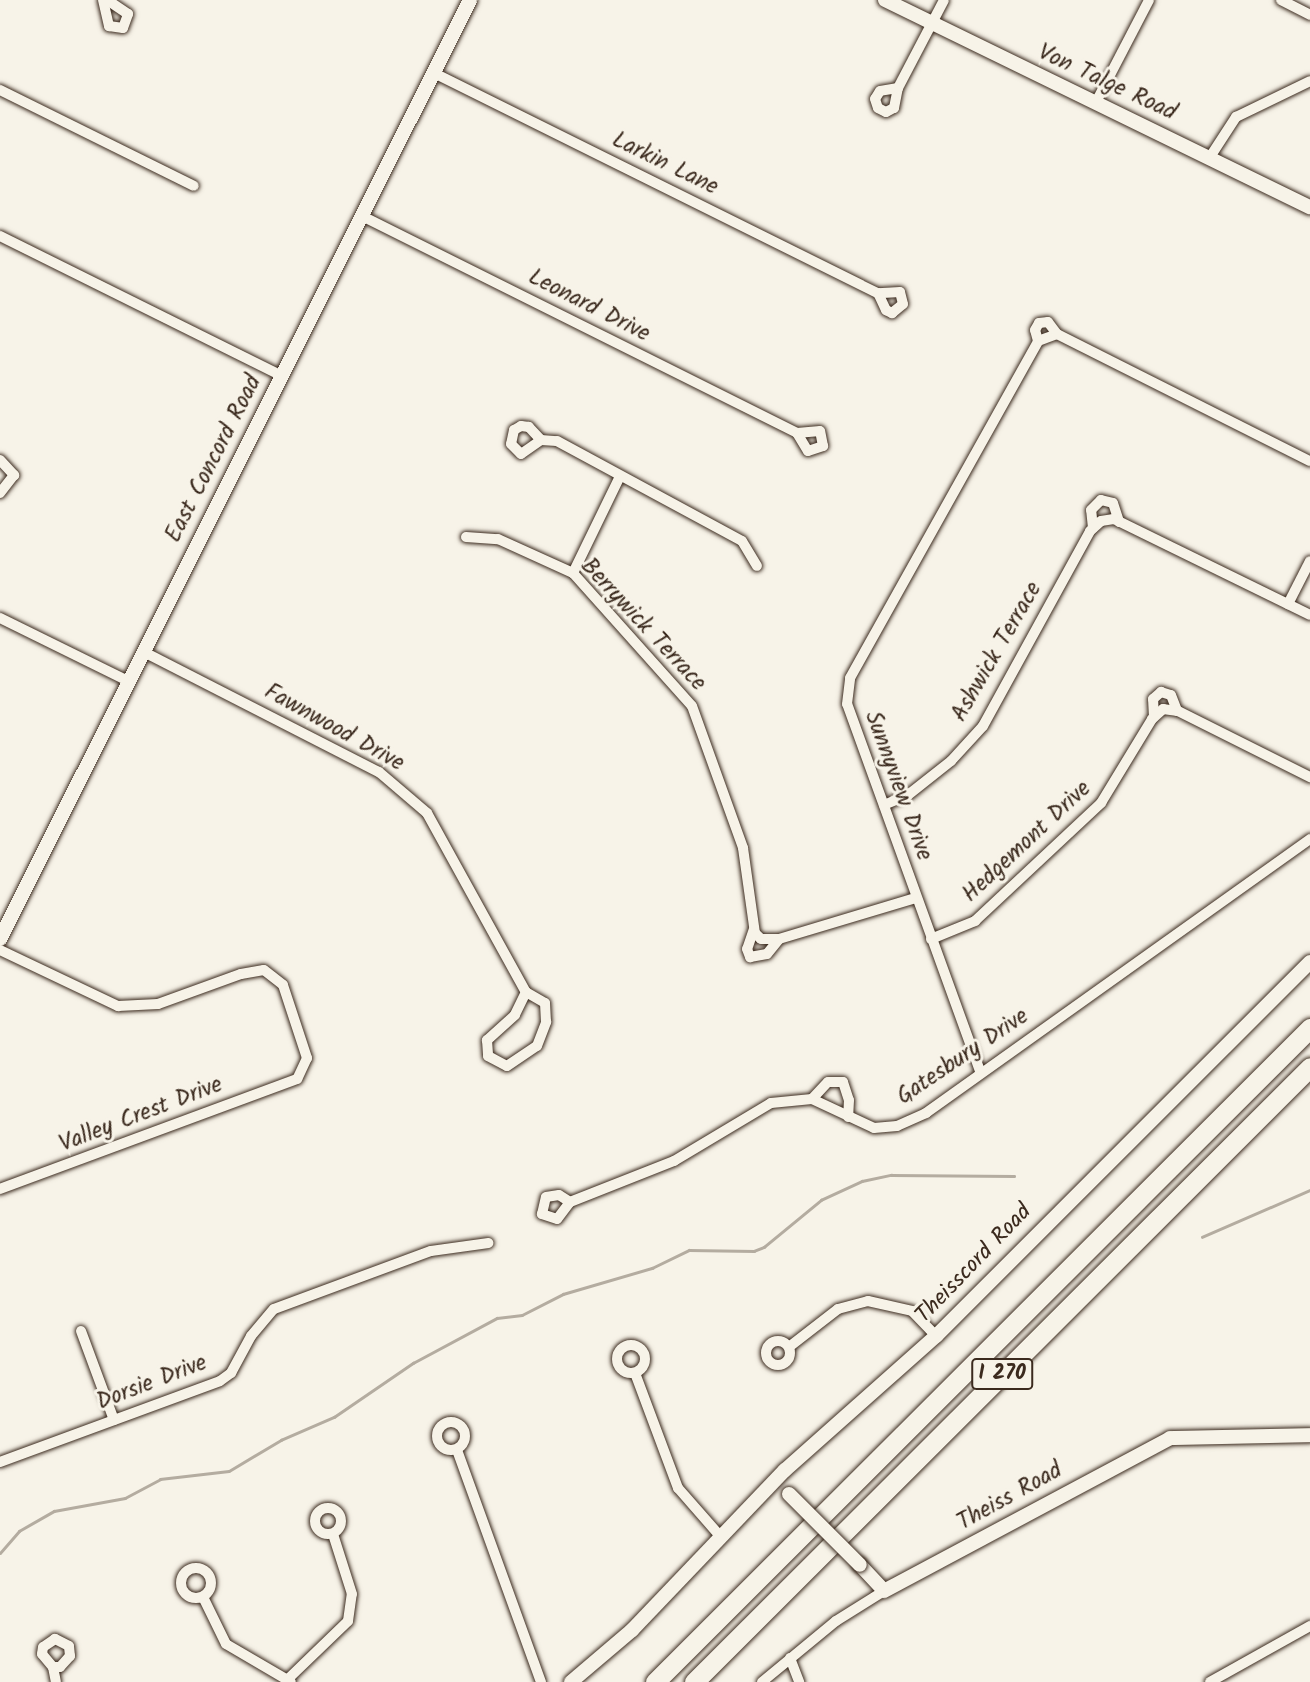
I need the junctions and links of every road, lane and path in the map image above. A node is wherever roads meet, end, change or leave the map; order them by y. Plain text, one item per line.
1 (470, 0) edge
2 (885, 0) edge
3 (943, 0) edge
4 (1149, 0) edge
5 (1281, 0) edge
6 (1310, 15) edge
7 (931, 23) junction
8 (434, 73) junction
9 (1310, 81) edge
10 (898, 88) dead end
11 (0, 90) edge
12 (1096, 102) junction
13 (1210, 157) junction
14 (194, 186) dead end
15 (1310, 207) edge
16 (362, 216) junction
17 (0, 236) edge
18 (878, 293) dead end
19 (1057, 334) junction
20 (1038, 341) junction
21 (282, 376) junction
22 (797, 433) dead end
23 (541, 440) dead end
24 (0, 460) edge
25 (1310, 461) edge
26 (620, 476) junction
27 (0, 493) edge
28 (1119, 522) junction
29 (1093, 528) junction
30 (466, 537) dead end
31 (1310, 561) edge
32 (757, 566) dead end
33 (573, 573) junction
34 (1288, 604) junction
35 (1310, 615) edge
36 (0, 618) edge
37 (144, 652) junction
38 (130, 682) junction
39 (1177, 711) junction
40 (1154, 717) junction
41 (1310, 777) edge
42 (884, 805) junction
43 (1310, 839) edge
44 (916, 898) junction
45 (754, 929) junction
46 (0, 939) edge
47 (779, 939) junction
48 (931, 939) junction
49 (0, 950) edge
50 (1310, 962) edge
51 (526, 992) junction
52 (1310, 1021) edge
53 (1310, 1028) edge
54 (1291, 1048) junction
55 (1310, 1067) edge
56 (980, 1071) junction
57 (812, 1099) junction
58 (848, 1116) junction
59 (0, 1189) edge
60 (570, 1202) dead end
61 (488, 1243) dead end
62 (80, 1331) dead end
63 (936, 1336) junction
64 (789, 1347) dead end
65 (635, 1373) dead end
66 (114, 1420) junction
67 (1310, 1435) edge
68 (457, 1450) dead end
69 (0, 1462) edge
70 (775, 1480) junction
71 (333, 1534) dead end
72 (720, 1536) junction
73 (884, 1591) junction
74 (203, 1597) dead end
75 (1310, 1626) edge
76 (790, 1658) junction
77 (53, 1667) dead end
78 (290, 1680) edge
79 (57, 1682) edge
80 (541, 1682) edge
81 (571, 1682) edge
82 (655, 1682) edge
83 (694, 1682) edge
84 (762, 1682) edge
85 (799, 1682) edge
86 (1210, 1682) edge

1 - 8 street, East Concord Road
2 - 7 street, Von Talge Road
3 - 7 street
4 - 12 street
5 - 6 street
7 - 10 street
7 - 12 street, Von Talge Road
8 - 16 street, East Concord Road
8 - 18 street, Larkin Lane
9 - 13 street
11 - 14 street
12 - 13 street, Von Talge Road
13 - 15 street, Von Talge Road
16 - 21 street, East Concord Road
16 - 22 street, Leonard Drive
17 - 21 street
19 - 20 street
19 - 20 street, Sunnyview Drive
19 - 25 street, Sunnyview Drive
20 - 42 street, Sunnyview Drive
21 - 37 street, East Concord Road
23 - 26 street
24 - 27 street
26 - 32 street
26 - 33 street
28 - 29 street
28 - 29 street, Ashwick Terrace
28 - 34 street, Ashwick Terrace
29 - 42 street, Ashwick Terrace
30 - 33 street, Berrywick Terrace
31 - 34 street
33 - 45 street, Berrywick Terrace
34 - 35 street, Ashwick Terrace
36 - 38 street
37 - 38 street, East Concord Road
37 - 51 street, Fawnwood Drive
38 - 46 street, East Concord Road
39 - 40 street
39 - 40 street, Hedgemont Drive
39 - 41 street, Hedgemont Drive
40 - 48 street, Hedgemont Drive
42 - 44 street, Sunnyview Drive
43 - 56 street, Gatesbury Drive
44 - 47 street, Berrywick Terrace
44 - 48 street, Sunnyview Drive
45 - 47 street
45 - 47 street, Berrywick Terrace
48 - 56 street, Sunnyview Drive
49 - 59 street, Valley Crest Drive
50 - 63 street, Theisscord Road
51 - 51 street, Fawnwood Drive
52 - 54 highway
53 - 54 highway, I 270
54 - 82 highway, I 270
55 - 83 highway, I 270
56 - 58 street, Gatesbury Drive
57 - 58 street, Gatesbury Drive
57 - 58 street
57 - 60 street
61 - 66 street, Dorsie Drive
62 - 66 street
63 - 64 street
63 - 70 street, Theisscord Road
65 - 72 street
66 - 69 street, Dorsie Drive
67 - 73 street, Theiss Road
68 - 80 street
70 - 72 street
70 - 73 street, bridge
71 - 78 street
72 - 81 street
73 - 76 street, Theiss Road
74 - 78 street
75 - 86 street
76 - 84 street, Theiss Road
76 - 85 street
77 - 79 street

